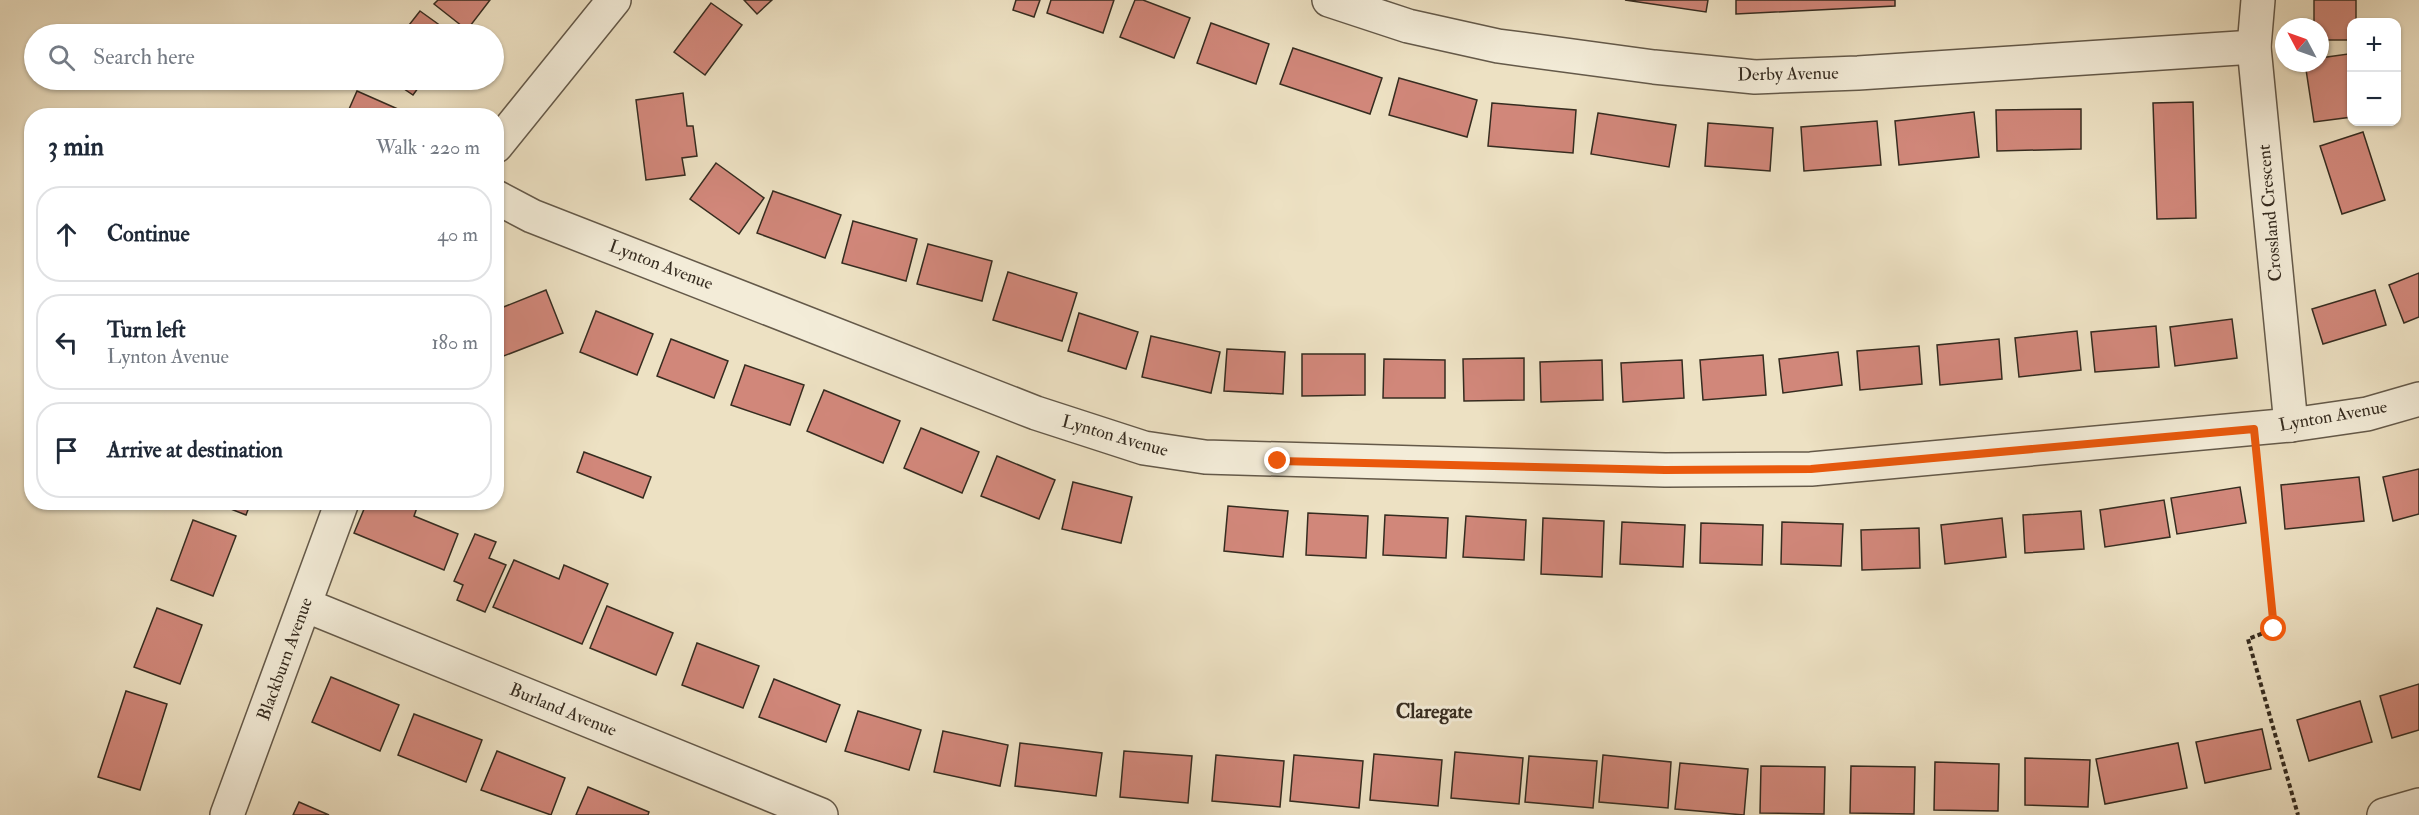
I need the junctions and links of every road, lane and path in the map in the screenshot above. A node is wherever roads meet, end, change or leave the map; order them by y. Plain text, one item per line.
1 (614, 0) edge
2 (1329, 0) edge
3 (2258, 0) edge
4 (2254, 47) junction
5 (504, 136) edge
6 (504, 201) edge
7 (2419, 399) edge
8 (2290, 425) junction
9 (2254, 429) junction
10 (339, 510) edge
11 (305, 605) junction
12 (2419, 805) edge
13 (227, 815) edge
14 (821, 815) edge
15 (2298, 815) edge
16 (2384, 815) edge

1 - 5 street
2 - 4 street, Derby Avenue
3 - 4 street, Crossland Crescent
4 - 8 street, Crossland Crescent
6 - 9 street, Lynton Avenue
7 - 8 street, Lynton Avenue
8 - 9 street, Lynton Avenue
9 - 15 path
10 - 11 street, Blackburn Avenue
11 - 13 street, Blackburn Avenue
11 - 14 street, Burland Avenue
12 - 16 street

